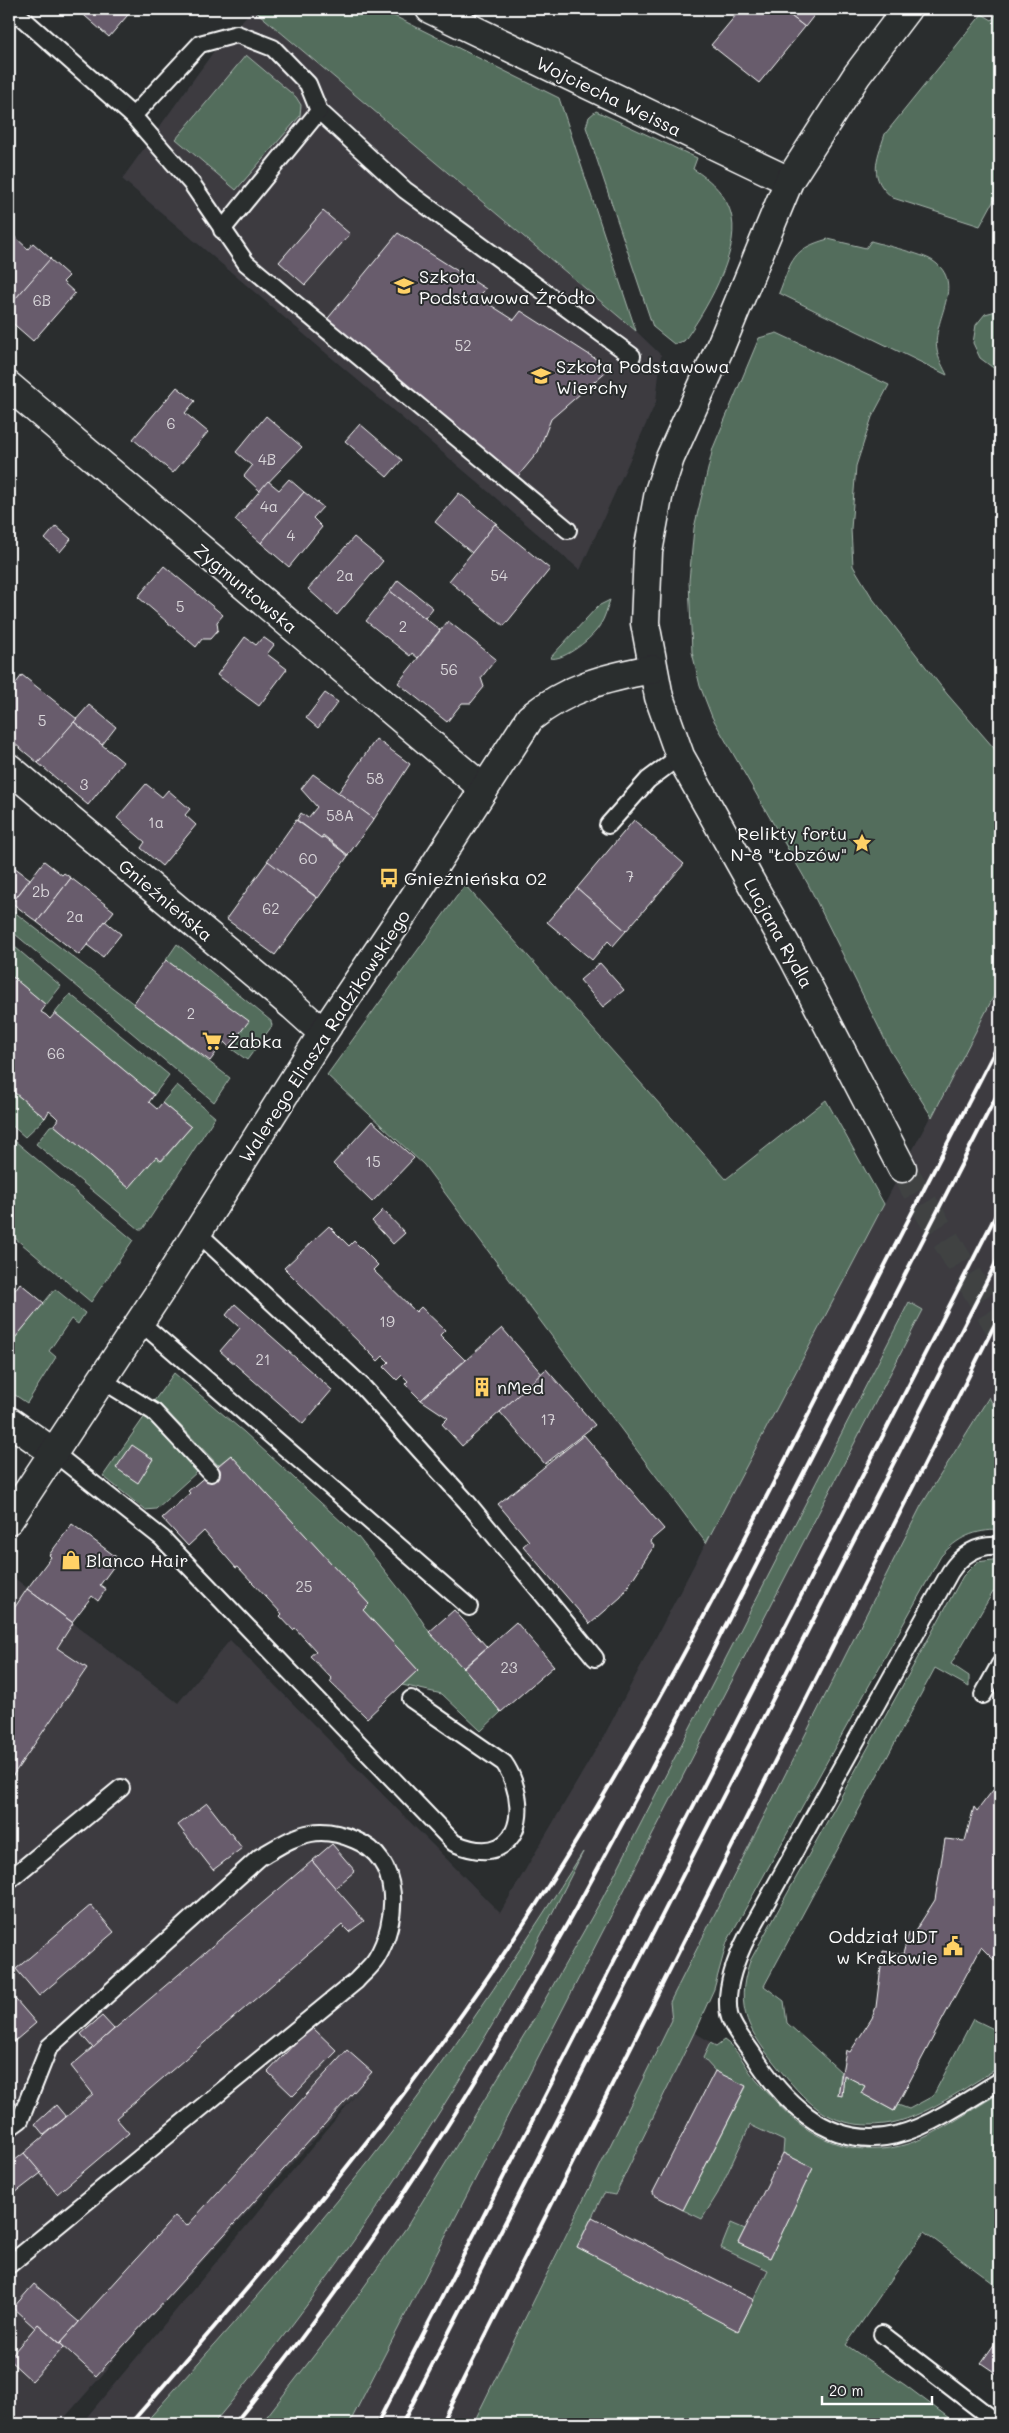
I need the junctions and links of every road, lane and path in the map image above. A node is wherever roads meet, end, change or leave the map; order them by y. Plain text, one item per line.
1 (12, 9) edge
2 (430, 9) edge
3 (907, 9) edge
4 (319, 111) junction
5 (133, 116) junction
6 (789, 181) junction
7 (222, 230) junction
8 (632, 356) dead end
9 (9, 386) edge
10 (568, 530) dead end
11 (652, 668) junction
12 (680, 756) junction
13 (9, 768) edge
14 (484, 789) junction
15 (608, 825) dead end
16 (323, 1034) junction
17 (902, 1168) tunnel mouth
18 (198, 1233) junction
19 (140, 1322) junction
20 (102, 1380) junction
21 (9, 1422) edge
22 (53, 1452) junction
23 (211, 1473) dead end
24 (9, 1520) edge
25 (1000, 1546) edge
26 (469, 1607) dead end
27 (595, 1658) dead end
28 (1000, 1664) edge
29 (983, 1695) dead end
30 (411, 1699) dead end
31 (121, 1788) dead end
32 (9, 1880) edge
33 (1000, 2081) edge
34 (9, 2128) edge
35 (9, 2265) edge
36 (882, 2334) dead end
37 (999, 2424) edge

1 - 5 lane
2 - 6 street, Wojciecha Weissa
3 - 6 street
4 - 5 lane
4 - 7 lane
4 - 8 lane
5 - 7 lane
6 - 11 street
7 - 10 lane
9 - 14 street, Zygmuntowska
11 - 12 street, Lucjana Rydla
11 - 14 street, Walerego Eliasza Radzikowskiego
12 - 15 lane
12 - 17 street, Lucjana Rydla
13 - 16 street, Gnieźnieńska
14 - 16 street, Walerego Eliasza Radzikowskiego
16 - 18 street, Walerego Eliasza Radzikowskiego
18 - 19 street, Walerego Eliasza Radzikowskiego
18 - 27 lane
19 - 20 street, Walerego Eliasza Radzikowskiego
19 - 26 lane
20 - 22 street, Walerego Eliasza Radzikowskiego
20 - 23 lane
21 - 22 street
22 - 24 street, Walerego Eliasza Radzikowskiego
22 - 30 lane
25 - 33 lane
28 - 29 lane
31 - 32 lane
34 - 35 lane
36 - 37 lane

